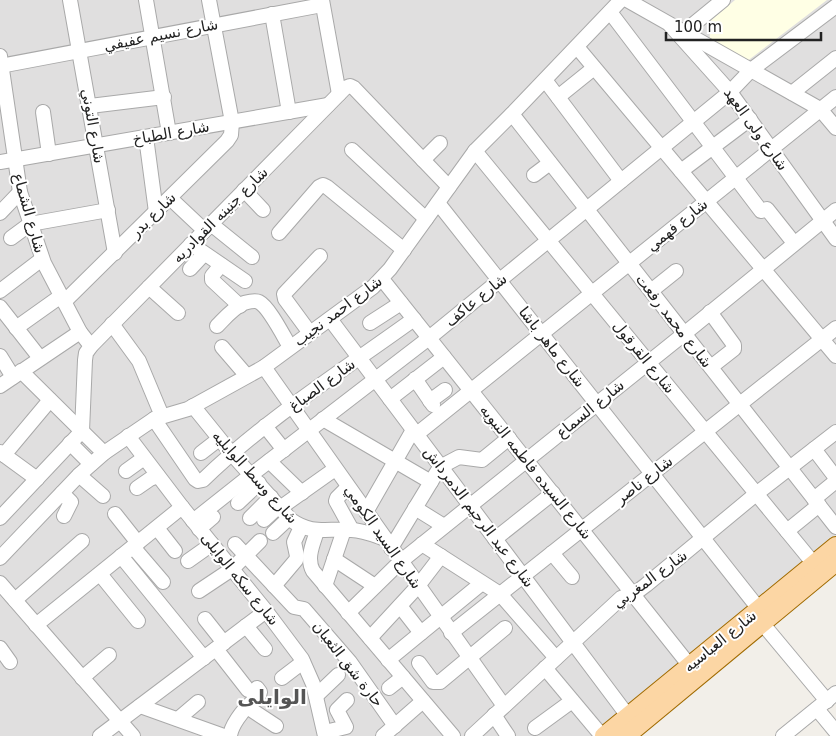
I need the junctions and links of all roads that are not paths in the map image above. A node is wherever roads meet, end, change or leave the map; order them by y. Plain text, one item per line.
1 (70, 0) edge
2 (146, 0) edge
3 (209, 0) edge
4 (620, 0) edge
5 (627, 0) edge
6 (723, 0) edge
7 (322, 3) edge
8 (836, 6) edge
9 (610, 12) junction
10 (272, 14) junction
11 (213, 25) junction
12 (670, 25) junction
13 (684, 32) junction
14 (153, 37) junction
15 (576, 47) junction
16 (79, 51) junction
17 (836, 58) edge
18 (0, 63) edge
19 (594, 68) junction
20 (751, 70) junction
21 (545, 80) junction
22 (344, 90) junction
23 (730, 92) junction
24 (792, 93) junction
25 (164, 97) junction
26 (558, 97) junction
27 (836, 97) edge
28 (328, 105) junction
29 (90, 106) junction
30 (820, 109) junction
31 (43, 112) dead end
32 (289, 112) junction
33 (512, 114) junction
34 (750, 119) junction
35 (232, 122) junction
36 (693, 123) junction
37 (836, 128) edge
38 (169, 134) junction
39 (146, 137) junction
40 (440, 143) dead end
41 (96, 146) junction
42 (661, 148) junction
43 (712, 148) junction
44 (772, 149) junction
45 (352, 150) dead end
46 (475, 151) junction
47 (49, 154) junction
48 (14, 159) junction
49 (423, 160) junction
50 (0, 162) edge
51 (550, 163) junction
52 (681, 172) junction
53 (534, 175) dead end
54 (735, 178) junction
55 (621, 181) junction
56 (449, 187) junction
57 (244, 190) junction
58 (20, 192) junction
59 (170, 198) junction
60 (438, 202) junction
61 (706, 202) junction
62 (587, 209) junction
63 (108, 210) junction
64 (263, 210) dead end
65 (836, 210) edge
66 (156, 212) junction
67 (0, 213) edge
68 (426, 219) junction
69 (822, 220) junction
70 (30, 224) junction
71 (208, 227) junction
72 (279, 232) dead end
73 (11, 238) dead end
74 (836, 238) edge
75 (548, 240) junction
76 (794, 243) junction
77 (191, 244) junction
78 (404, 250) junction
79 (115, 252) junction
80 (204, 254) junction
81 (320, 256) dead end
82 (252, 257) dead end
83 (42, 259) junction
84 (629, 264) junction
85 (221, 265) junction
86 (763, 268) junction
87 (190, 269) dead end
88 (676, 271) dead end
89 (382, 279) junction
90 (500, 280) junction
91 (245, 282) dead end
92 (149, 287) junction
93 (0, 291) edge
94 (651, 291) junction
95 (592, 294) junction
96 (62, 299) junction
97 (401, 303) junction
98 (240, 306) junction
99 (0, 307) edge
100 (710, 312) junction
101 (178, 313) dead end
102 (330, 319) junction
103 (414, 320) junction
104 (370, 323) dead end
105 (112, 324) junction
106 (216, 326) dead end
107 (16, 328) junction
108 (836, 328) edge
109 (80, 332) junction
110 (310, 333) junction
111 (542, 334) junction
112 (684, 334) junction
113 (428, 338) junction
114 (822, 339) junction
115 (91, 346) junction
116 (222, 347) dead end
117 (290, 348) junction
118 (0, 356) edge
119 (836, 356) edge
120 (444, 357) junction
121 (40, 358) junction
122 (360, 358) junction
123 (648, 362) junction
124 (264, 367) junction
125 (711, 367) junction
126 (17, 374) junction
127 (247, 376) junction
128 (375, 379) junction
129 (415, 380) junction
130 (0, 386) edge
131 (445, 390) dead end
132 (471, 391) junction
133 (390, 399) junction
134 (50, 400) junction
135 (597, 404) junction
136 (740, 404) junction
137 (193, 406) junction
138 (292, 407) junction
139 (158, 418) junction
140 (323, 419) junction
141 (265, 426) junction
142 (308, 430) junction
143 (82, 431) junction
144 (415, 432) junction
145 (705, 432) junction
146 (836, 432) edge
147 (128, 436) junction
148 (509, 438) junction
149 (219, 439) junction
150 (70, 443) junction
151 (814, 449) junction
152 (284, 450) junction
153 (104, 453) junction
154 (201, 453) dead end
155 (231, 453) junction
156 (2, 454) edge
157 (144, 458) junction
158 (527, 460) junction
159 (269, 461) junction
160 (395, 461) junction
161 (91, 464) junction
162 (440, 467) junction
163 (790, 468) junction
164 (335, 469) junction
165 (126, 472) dead end
166 (652, 474) junction
167 (79, 475) junction
168 (158, 476) junction
169 (37, 478) junction
170 (255, 479) junction
171 (836, 480) edge
172 (431, 482) junction
173 (348, 487) junction
174 (137, 488) dead end
175 (62, 493) junction
176 (302, 493) junction
177 (553, 493) junction
178 (756, 494) junction
179 (103, 496) dead end
180 (817, 502) junction
181 (238, 503) dead end
182 (470, 506) junction
183 (280, 507) junction
184 (182, 508) junction
185 (415, 508) junction
186 (366, 512) junction
187 (115, 514) dead end
188 (1, 516) edge
189 (64, 516) dead end
190 (213, 518) dead end
191 (257, 519) dead end
192 (196, 525) junction
193 (444, 526) junction
194 (301, 527) junction
195 (836, 527) edge
196 (157, 528) junction
197 (348, 530) junction
198 (582, 530) junction
199 (317, 531) junction
200 (787, 531) junction
201 (273, 533) dead end
202 (703, 538) junction
203 (495, 539) junction
204 (82, 541) dead end
205 (260, 541) dead end
206 (212, 544) junction
207 (235, 544) dead end
208 (422, 544) junction
209 (136, 545) junction
210 (387, 546) junction
211 (174, 551) dead end
212 (552, 553) junction
213 (121, 556) junction
214 (245, 556) junction
215 (441, 556) junction
216 (0, 558) edge
217 (334, 559) junction
218 (830, 560) edge
219 (188, 561) dead end
220 (400, 562) junction
221 (232, 569) junction
222 (100, 574) junction
223 (523, 576) junction
224 (572, 577) dead end
225 (163, 582) dead end
226 (0, 583) edge
227 (482, 583) junction
228 (274, 586) junction
229 (325, 586) junction
230 (375, 586) junction
231 (418, 586) junction
232 (199, 591) dead end
233 (632, 593) junction
234 (500, 594) junction
235 (14, 600) junction
236 (400, 606) junction
237 (266, 611) junction
238 (348, 613) junction
239 (760, 616) junction
240 (440, 617) junction
241 (205, 619) dead end
242 (138, 621) dead end
243 (36, 625) junction
244 (246, 626) junction
245 (505, 628) dead end
246 (421, 633) junction
247 (451, 633) junction
248 (370, 638) junction
249 (572, 642) junction
250 (220, 646) junction
251 (0, 648) edge
252 (265, 649) dead end
253 (109, 655) dead end
254 (204, 658) junction
255 (469, 658) junction
256 (556, 658) junction
257 (388, 660) junction
258 (10, 662) dead end
259 (303, 662) junction
260 (419, 663) dead end
261 (690, 666) junction
262 (545, 668) junction
263 (338, 675) dead end
264 (403, 677) junction
265 (82, 678) junction
266 (282, 678) dead end
267 (389, 688) dead end
268 (316, 696) junction
269 (347, 700) dead end
270 (423, 701) junction
271 (572, 701) junction
272 (827, 701) edge
273 (198, 702) dead end
274 (140, 706) junction
275 (247, 707) junction
276 (499, 711) junction
277 (178, 720) junction
278 (120, 721) junction
279 (276, 726) dead end
280 (395, 726) junction
281 (535, 728) dead end
282 (617, 731) edge
283 (836, 732) edge
284 (325, 734) edge
285 (101, 736) edge
286 (133, 736) edge
287 (224, 736) edge
288 (230, 736) edge
289 (383, 736) edge
290 (453, 736) edge
291 (472, 736) edge
292 (508, 736) edge
293 (783, 736) edge

1 - 16 street, شارع التوني
2 - 14 street
3 - 11 street
4 - 9 street, شارع احمد نجيب
5 - 12 street
6 - 13 street
7 - 10 street, شارع نسيم عفيفي
7 - 22 street
8 - 20 street, شارع عاكف
9 - 15 street, شارع احمد نجيب
9 - 36 street
10 - 11 street, شارع نسيم عفيفي
10 - 32 street
11 - 14 street, شارع نسيم عفيفي
11 - 35 street
12 - 13 street
12 - 23 street, شارع ولى العهد
13 - 20 street
14 - 16 street, شارع نسيم عفيفي
14 - 25 street
15 - 19 street
15 - 21 street, شارع احمد نجيب
16 - 18 street, شارع نسيم عفيفي
16 - 29 street, شارع التوني
17 - 24 street
18 - 48 street, شارع الشماع
19 - 26 street
19 - 42 street
20 - 23 street, شارع عاكف
20 - 24 street
21 - 26 street
21 - 33 street, شارع احمد نجيب
22 - 28 street, شارع جنينه القوادريه
22 - 49 street
23 - 34 street, شارع ولى العهد
23 - 36 street, شارع عاكف
24 - 30 street
25 - 29 street
25 - 38 street
26 - 55 street
27 - 30 street, شارع فهمي
28 - 32 street, شارع الطباخ
28 - 57 street, شارع جنينه القوادريه
29 - 41 street, شارع التوني
30 - 37 street
30 - 44 street, شارع فهمي
31 - 47 street
32 - 35 street, شارع الطباخ
33 - 46 street, شارع احمد نجيب
33 - 51 street, شارع محمد رفعت
34 - 43 street
34 - 44 street, شارع ولى العهد
35 - 38 street, شارع الطباخ
35 - 59 street, شارع بدر
36 - 42 street, شارع عاكف
36 - 43 street
38 - 39 street, شارع الطباخ
39 - 41 street, شارع الطباخ
39 - 66 street
40 - 49 street
41 - 47 street, شارع الطباخ
41 - 63 street, شارع التوني
42 - 52 street
42 - 55 street, شارع عاكف
43 - 52 street
43 - 54 street
44 - 54 street, شارع فهمي
44 - 69 street, شارع ولى العهد
45 - 68 street
46 - 56 street, شارع احمد نجيب
46 - 75 street, شارع القرقول
47 - 48 street, شارع الطباخ
48 - 50 street, شارع الطباخ
48 - 58 street, شارع الشماع
49 - 56 street
51 - 53 street
51 - 62 street, شارع محمد رفعت
52 - 61 street
54 - 61 street, شارع فهمي
54 - 76 street
55 - 62 street, شارع عاكف
56 - 60 street, شارع احمد نجيب
57 - 64 street
57 - 71 street, شارع جنينه القوادريه
58 - 67 street
58 - 70 street, شارع الشماع
59 - 66 street, شارع بدر
59 - 71 street
60 - 68 street, شارع احمد نجيب
60 - 90 street, شارع ماهر باشا
61 - 84 street, شارع فهمي
61 - 86 street
62 - 75 street, شارع عاكف
62 - 84 street, شارع محمد رفعت
63 - 70 street
63 - 79 street, شارع التوني
65 - 69 street, شارع السماع
66 - 79 street, شارع بدر
68 - 78 street, شارع احمد نجيب
69 - 74 street, شارع ولى العهد
69 - 76 street, شارع السماع
70 - 73 street
70 - 83 street, شارع الشماع
71 - 77 street, شارع جنينه القوادريه
71 - 82 street
72 - 78 street
75 - 90 street, شارع عاكف
75 - 95 street, شارع القرقول
76 - 86 street, شارع السماع
77 - 80 street
77 - 92 street, شارع جنينه القوادريه
78 - 89 street, شارع احمد نجيب
79 - 96 street, شارع بدر
80 - 85 street
80 - 87 street
81 - 110 street
83 - 93 street
83 - 96 street, شارع الشماع
84 - 94 street, شارع محمد رفعت
84 - 95 street, شارع فهمي
85 - 91 street
85 - 98 street
86 - 100 street, شارع السماع
86 - 114 street
88 - 94 street
89 - 97 street, شارع السيده فاطمه النبويه
89 - 102 street, شارع احمد نجيب
90 - 111 street, شارع ماهر باشا
90 - 113 street, شارع عاكف
92 - 101 street
92 - 105 street, شارع جنينه القوادريه
94 - 112 street, شارع محمد رفعت
95 - 111 street, شارع فهمي
95 - 123 street, شارع القرقول
96 - 107 street, شارع بدر
96 - 109 street, شارع الشماع
97 - 103 street, شارع السيده فاطمه النبويه
97 - 104 street
98 - 106 street
98 - 117 street
99 - 107 street
100 - 112 street, شارع السماع
100 - 125 street
102 - 110 street, شارع احمد نجيب
102 - 122 street, شارع عبد الرحيم الدمرداش
103 - 113 street, شارع السيده فاطمه النبويه
103 - 122 street, شارع الصباغ
105 - 115 street, شارع جنينه القوادريه
105 - 139 street
107 - 121 street
108 - 114 street, شارع ناصر
109 - 115 street, شارع الشماع
109 - 121 street
110 - 117 street, شارع احمد نجيب
111 - 132 street, شارع فهمي
111 - 135 street, شارع ماهر باشا
112 - 123 street, شارع السماع
112 - 125 street, شارع محمد رفعت
113 - 120 street, شارع السيده فاطمه النبويه
113 - 128 street, شارع عاكف
114 - 119 street
114 - 136 street, شارع ناصر
115 - 143 street
116 - 127 street
117 - 124 street, شارع احمد نجيب
118 - 126 street
120 - 129 street
120 - 132 street, شارع السيده فاطمه النبويه
121 - 126 street
122 - 128 street, شارع عبد الرحيم الدمرداش
122 - 138 street, شارع الصباغ
123 - 135 street, شارع السماع
123 - 145 street, شارع القرقول
124 - 127 street, شارع احمد نجيب
124 - 138 street, شارع السيد الكومي
125 - 136 street, شارع محمد رفعت
126 - 130 street
126 - 134 street
127 - 137 street, شارع احمد نجيب
128 - 133 street, شارع عبد الرحيم الدمرداش
128 - 140 street, شارع عاكف
129 - 131 street
129 - 133 street
132 - 144 street, شارع فهمي
132 - 148 street, شارع السيده فاطمه النبويه
133 - 144 street, شارع عبد الرحيم الدمرداش
134 - 143 street
134 - 156 street
135 - 158 street, شارع السماع
135 - 166 street, شارع ماهر باشا
136 - 145 street, شارع ناصر
136 - 163 street, شارع محمد رفعت
137 - 139 street, شارع احمد نجيب
137 - 149 street, شارع وسط الوايليه
138 - 141 street, شارع الصباغ
138 - 142 street, شارع السيد الكومي
139 - 147 street, شارع احمد نجيب
139 - 155 street, شارع الصباغ
140 - 142 street, شارع عاكف
140 - 160 street
141 - 152 street
141 - 155 street, شارع الصباغ
142 - 152 street, شارع عاكف
142 - 164 street, شارع السيد الكومي
143 - 150 street
143 - 153 street
144 - 160 street
144 - 162 street, شارع عبد الرحيم الدمرداش
145 - 166 street, شارع ناصر
145 - 178 street, شارع القرقول
146 - 151 street, شارع المغربي
147 - 153 street, شارع احمد نجيب
147 - 157 street, شارع سكه الوايلى
148 - 158 street, شارع السيده فاطمه النبويه
148 - 162 street
149 - 154 street
149 - 155 street, شارع وسط الوايليه
150 - 161 street
150 - 169 street
151 - 163 street, شارع المغربي
151 - 171 street
152 - 159 street, شارع عاكف
153 - 161 street, شارع احمد نجيب
155 - 170 street, شارع وسط الوايليه
156 - 169 street
157 - 165 street
157 - 168 street, شارع سكه الوايلى
158 - 177 street, شارع السيده فاطمه النبويه
158 - 182 street, شارع السماع
159 - 170 street, شارع عاكف
159 - 176 street
160 - 172 street
160 - 186 street
161 - 167 street, شارع احمد نجيب
162 - 172 street
162 - 182 street, شارع عبد الرحيم الدمرداش
163 - 178 street, شارع المغربي
163 - 180 street, شارع محمد رفعت
164 - 173 street, شارع السيد الكومي
164 - 176 street
166 - 198 street, شارع ناصر
166 - 202 street, شارع ماهر باشا
167 - 175 street, شارع احمد نجيب
167 - 179 street
168 - 174 street
168 - 184 street, شارع سكه الوايلى
169 - 188 street
170 - 181 street
170 - 183 street, شارع وسط الوايليه
170 - 192 street, شارع عاكف
171 - 180 street
172 - 185 street
173 - 186 street, شارع السيد الكومي
173 - 197 street
175 - 189 street
175 - 216 street, شارع احمد نجيب
176 - 183 street
177 - 198 street, شارع السيده فاطمه النبويه
177 - 203 street
178 - 200 street, شارع القرقول
178 - 202 street, شارع المغربي
180 - 195 street, شارع محمد رفعت
180 - 200 street
182 - 193 street, شارع السماع
182 - 203 street, شارع عبد الرحيم الدمرداش
183 - 191 street
183 - 194 street, شارع وسط الوايليه
183 - 201 street
184 - 192 street, شارع سكه الوايلى
184 - 196 street
185 - 193 street
185 - 210 street
186 - 210 street, شارع السيد الكومي
187 - 209 street
190 - 192 street
192 - 206 street, شارع سكه الوايلى
193 - 208 street, شارع السماع
194 - 199 street, شارع وسط الوايليه
194 - 228 street
196 - 209 street
196 - 211 street
197 - 199 street, شارع وسط الوايليه
197 - 210 street, شارع وسط الوايليه
197 - 217 street
198 - 212 street, شارع ناصر
198 - 233 street, شارع السيده فاطمه النبويه
199 - 229 street
200 - 218 street, شارع القرقول
202 - 233 street, شارع المغربي
202 - 239 street, شارع ماهر باشا
203 - 223 street, شارع عبد الرحيم الدمرداش
204 - 235 street
205 - 214 street
206 - 219 street
206 - 221 street, شارع سكه الوايلى
207 - 214 street, حارة شق الثعبان
208 - 215 street
208 - 220 street, شارع السماع
209 - 213 street
209 - 225 street
210 - 220 street, شارع السيد الكومي
212 - 223 street, شارع ناصر
212 - 224 street
213 - 222 street
213 - 254 street
214 - 221 street
214 - 228 street, حارة شق الثعبان
215 - 227 street
215 - 231 street
217 - 229 street
217 - 230 street
218 - 239 main road, شارع العباسيه
220 - 230 street, شارع السماع
220 - 231 street, شارع السيد الكومي
221 - 232 street
221 - 237 street, شارع سكه الوايلى
222 - 242 street
222 - 243 street
223 - 234 street, شارع ناصر
223 - 249 street, شارع عبد الرحيم الدمرداش
226 - 235 street
227 - 234 street
227 - 240 street
228 - 280 street, حارة شق الثعبان
229 - 238 street
230 - 238 street, شارع السماع
231 - 236 street
231 - 240 street, شارع السيد الكومي
233 - 249 street, شارع المغربي
233 - 261 street, شارع السيده فاطمه النبويه
234 - 247 street, شارع ناصر
234 - 256 street
235 - 243 street
236 - 246 street
236 - 248 street
237 - 244 street
237 - 259 street, شارع سكه الوايلى
238 - 248 street
239 - 261 main road, شارع العباسيه
239 - 272 street, شارع ماهر باشا
239 - 282 main road, شارع العباسيه
240 - 246 street
240 - 247 street, شارع السيد الكومي
241 - 250 street
243 - 265 street
244 - 250 street
244 - 252 street
245 - 255 street
246 - 257 street
247 - 255 street, شارع السيد الكومي
248 - 257 street
249 - 256 street, شارع المغربي
249 - 282 street, شارع عبد الرحيم الدمرداش
250 - 254 street
250 - 275 street
251 - 258 street
253 - 265 street
254 - 274 street
255 - 260 street
255 - 276 street, شارع السيد الكومي
256 - 262 street, شارع المغربي
257 - 264 street
259 - 266 street
259 - 268 street, شارع سكه الوايلى
261 - 282 main road, شارع العباسيه
262 - 271 street
262 - 276 street, شارع المغربي
263 - 268 street
264 - 267 street
264 - 270 street
265 - 278 street
268 - 284 street, شارع سكه الوايلى
269 - 284 street
270 - 280 street
270 - 290 street
271 - 281 street
271 - 282 street
272 - 283 street, شارع ماهر باشا
272 - 293 street
273 - 277 street
274 - 277 street
274 - 278 street
275 - 279 street
275 - 288 street
276 - 291 street, شارع المغربي
276 - 292 street, شارع السيد الكومي
277 - 287 street
278 - 285 street
278 - 286 street
280 - 289 street

